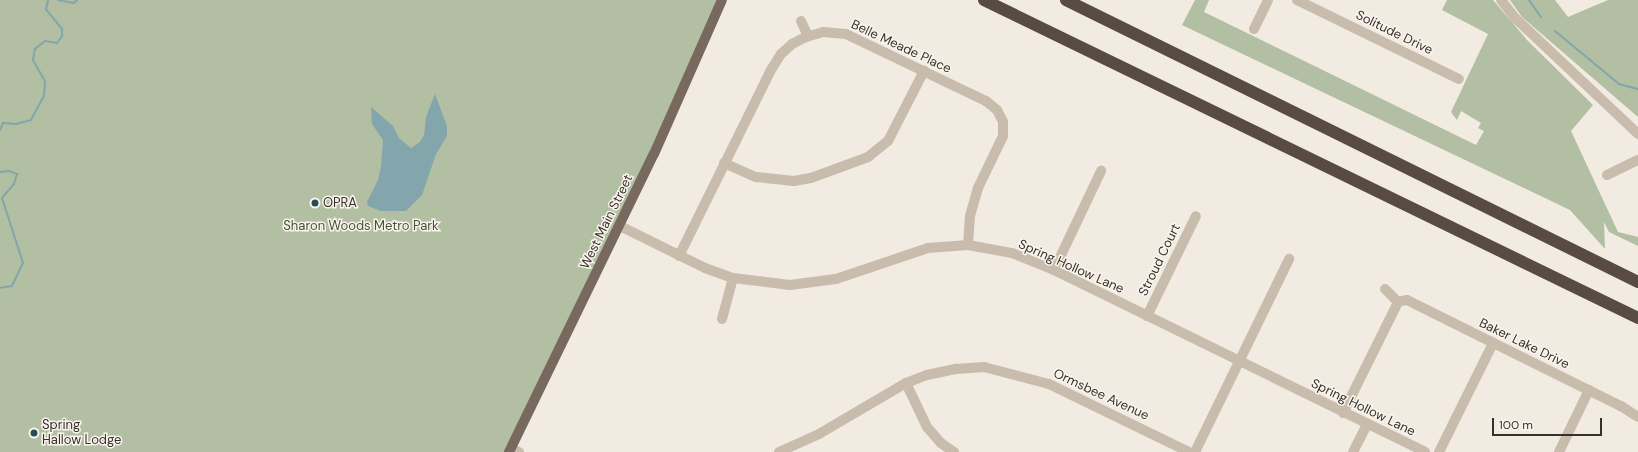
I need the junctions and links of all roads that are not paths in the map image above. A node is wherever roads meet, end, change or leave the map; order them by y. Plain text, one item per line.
1 (722, 0) edge
2 (984, 0) edge
3 (1066, 0) edge
4 (1268, 0) edge
5 (1297, 0) edge
6 (1501, 0) edge
7 (801, 21) dead end
8 (1254, 29) dead end
9 (808, 36) junction
10 (924, 71) junction
11 (1459, 79) dead end
12 (1638, 134) edge
13 (1638, 160) edge
14 (724, 164) junction
15 (1101, 171) dead end
16 (1607, 175) dead end
17 (1196, 216) dead end
18 (620, 226) junction
19 (968, 245) junction
20 (679, 256) junction
21 (1289, 259) dead end
22 (1054, 270) junction
23 (733, 278) junction
24 (1638, 282) edge
25 (1385, 289) dead end
26 (1398, 302) junction
27 (1147, 316) junction
28 (1636, 318) edge
29 (722, 319) dead end
30 (1493, 343) junction
31 (1240, 362) junction
32 (906, 383) junction
33 (1589, 390) junction
34 (1343, 413) junction
35 (1638, 417) edge
36 (1367, 424) junction
37 (798, 449) edge
38 (513, 451) edge
39 (779, 452) edge
40 (954, 452) edge
41 (1189, 452) edge
42 (1195, 452) edge
43 (1354, 452) edge
44 (1425, 452) edge
45 (1439, 452) edge
46 (1559, 452) edge

1 - 18 main road, West Main Street
2 - 28 highway
3 - 24 highway
4 - 8 street
5 - 11 street, Solitude Drive
6 - 12 street
7 - 9 street
9 - 10 street, Belle Meade Place
9 - 14 street, Belle Meade Place
10 - 14 street
10 - 19 street, Belle Meade Place
13 - 16 street
14 - 20 street, Belle Meade Place
15 - 22 street
17 - 27 street, Stroud Court
18 - 20 street, Spring Hollow Lane
18 - 38 main road, West Main Street
19 - 22 street, Spring Hollow Lane
19 - 23 street, Spring Hollow Lane
20 - 23 street, Spring Hollow Lane
21 - 31 street
22 - 27 street, Spring Hollow Lane
23 - 29 street
25 - 26 street
26 - 30 street, Baker Lake Drive
26 - 34 street
27 - 31 street, Spring Hollow Lane
30 - 33 street, Baker Lake Drive
30 - 45 street
31 - 34 street, Spring Hollow Lane
31 - 42 street
32 - 37 street, Ormsbee Avenue
32 - 40 street
32 - 41 street, Ormsbee Avenue
33 - 35 street, Baker Lake Drive
33 - 46 street
34 - 36 street, Spring Hollow Lane
36 - 43 street
36 - 44 street, Spring Hollow Lane
37 - 39 street, Ormsbee Avenue

